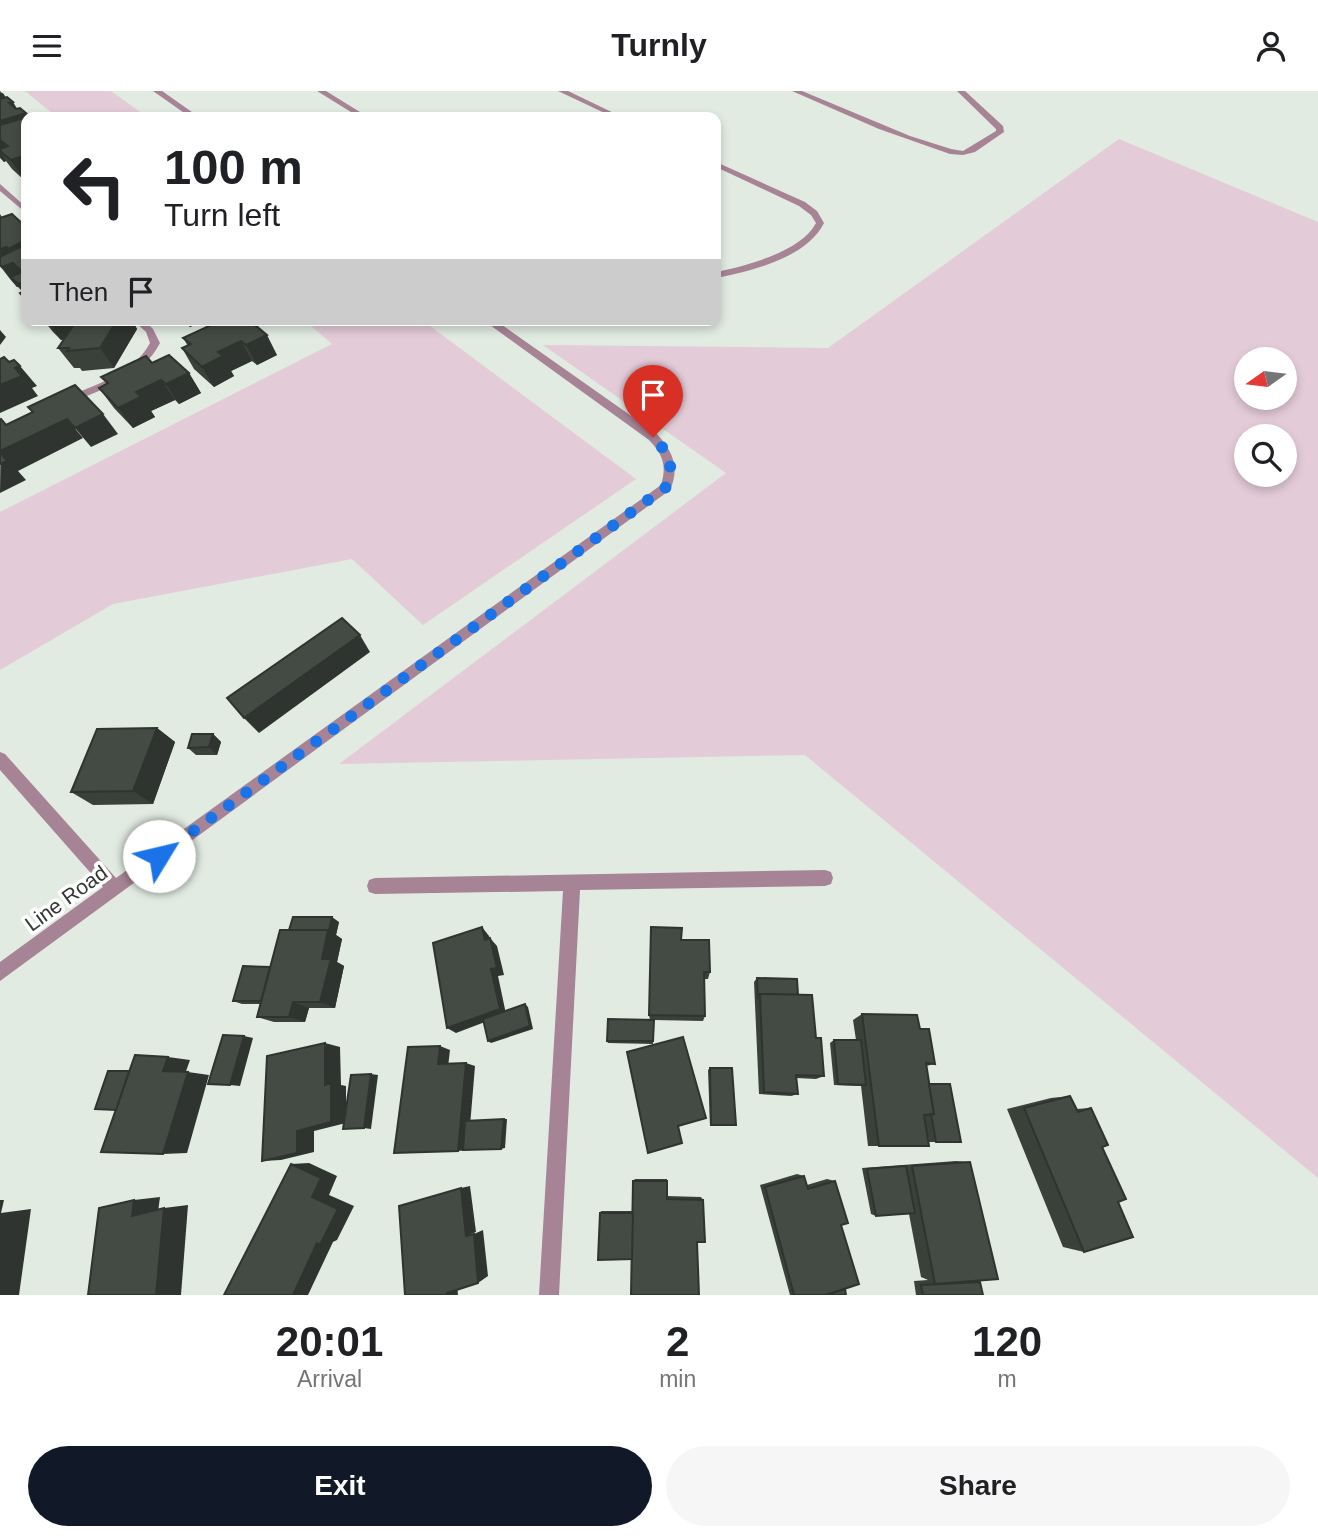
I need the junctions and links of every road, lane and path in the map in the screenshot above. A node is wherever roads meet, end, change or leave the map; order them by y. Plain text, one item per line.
1 (157, 91) edge
2 (321, 91) edge
3 (562, 91) edge
4 (796, 91) edge
5 (961, 91) edge
6 (188, 112) edge
7 (356, 112) edge
8 (607, 112) edge
9 (721, 166) edge
10 (0, 186) edge
11 (21, 207) edge
12 (721, 274) edge
13 (144, 326) edge
14 (496, 326) edge
15 (49, 408) edge
16 (0, 759) edge
17 (825, 878) dead end
18 (572, 883) junction
19 (375, 886) dead end
20 (115, 888) junction
21 (0, 972) edge
22 (549, 1295) edge

1 - 6 street
2 - 7 street
3 - 8 street
4 - 5 street
9 - 12 street
10 - 11 street
13 - 15 street
14 - 20 street, Line Road
16 - 20 street
17 - 18 street
18 - 19 street
18 - 22 street
20 - 21 street, Line Road

